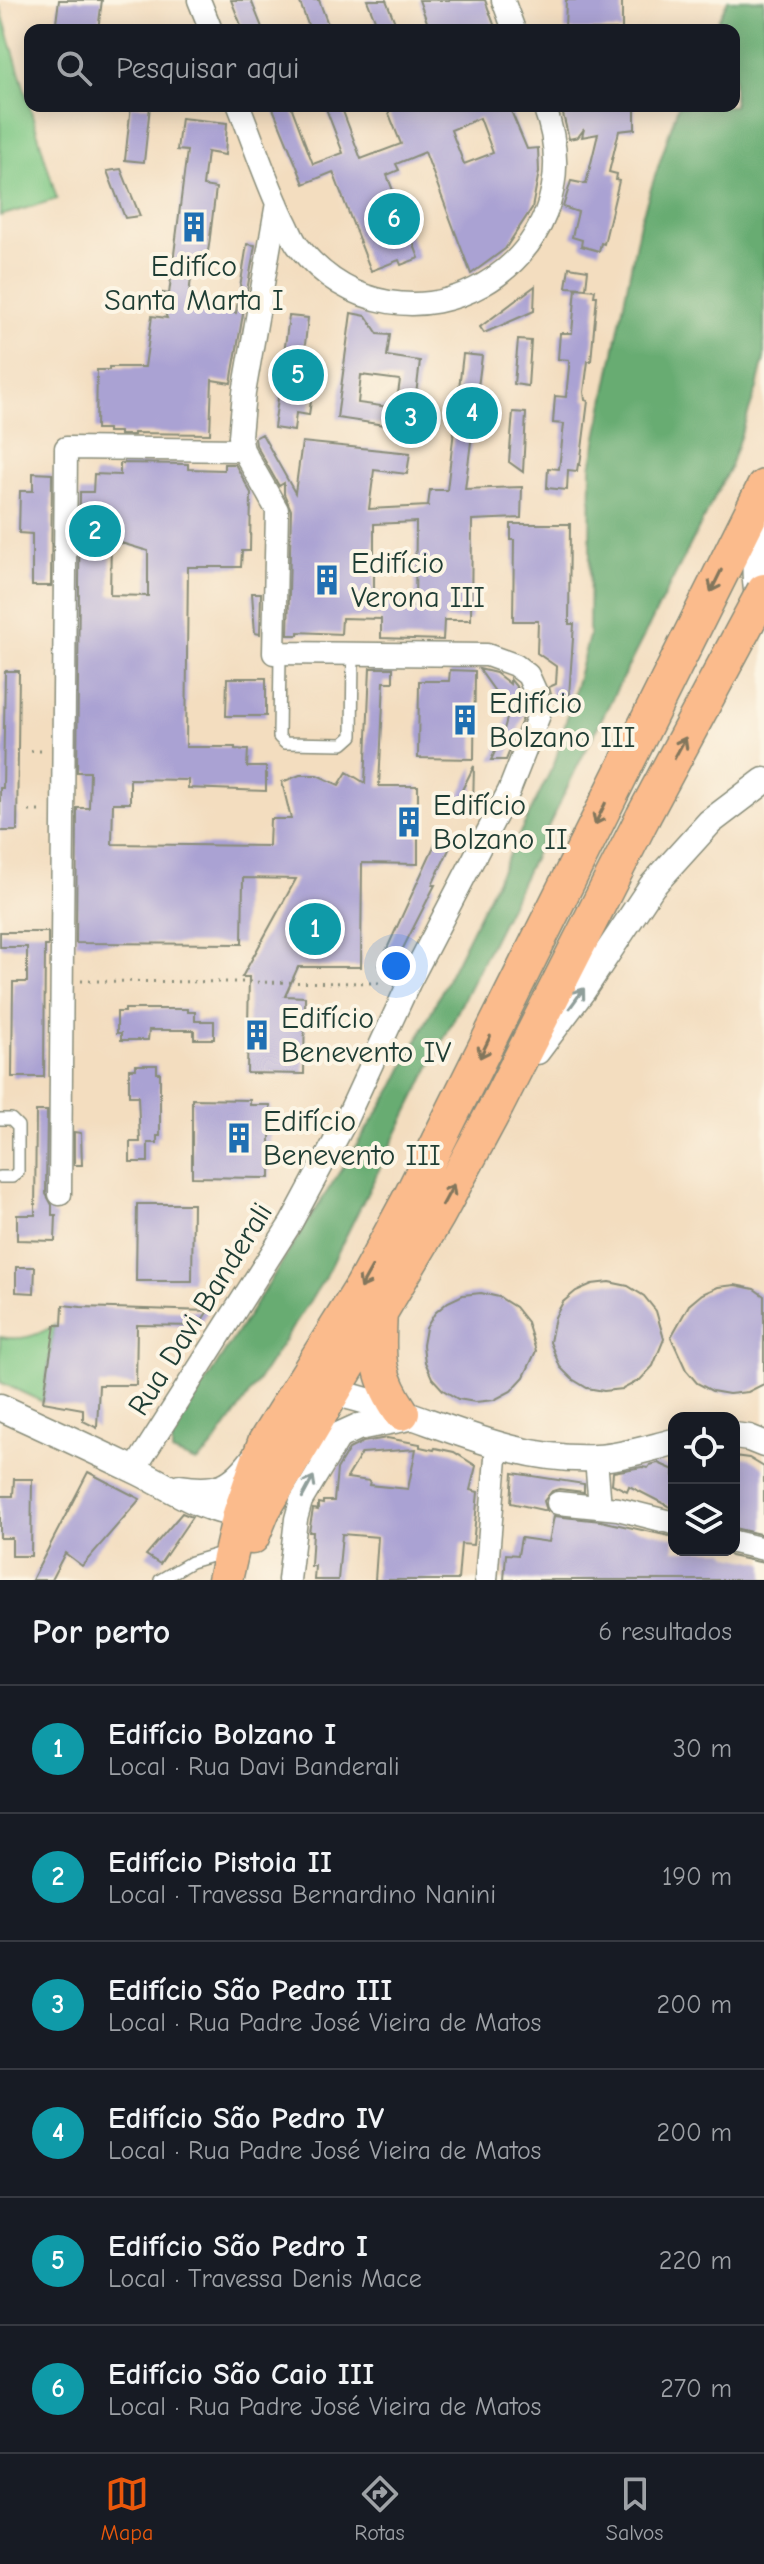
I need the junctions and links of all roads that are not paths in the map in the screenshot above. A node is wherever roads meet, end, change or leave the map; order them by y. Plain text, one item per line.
1 (199, 0) edge
2 (503, 0) edge
3 (209, 24) edge
4 (512, 24) edge
5 (241, 112) edge
6 (546, 112) edge
7 (277, 203) junction
8 (243, 450) junction
9 (764, 487) edge
10 (764, 501) edge
11 (764, 591) edge
12 (764, 612) edge
13 (277, 653) junction
14 (353, 654) junction
15 (764, 781) edge
16 (497, 1105) junction
17 (0, 1119) edge
18 (0, 1177) edge
19 (60, 1194) dead end
20 (380, 1311) junction
21 (331, 1392) junction
22 (0, 1407) edge
23 (285, 1409) junction
24 (408, 1415) junction
25 (342, 1433) junction
26 (740, 1437) edge
27 (265, 1442) junction
28 (668, 1443) edge
29 (764, 1444) edge
30 (497, 1446) junction
31 (296, 1455) junction
32 (596, 1459) junction
33 (146, 1476) junction
34 (558, 1503) dead end
35 (600, 1507) junction
36 (251, 1512) junction
37 (668, 1522) edge
38 (740, 1543) edge
39 (764, 1549) edge
40 (229, 1570) edge
41 (160, 1580) edge
42 (289, 1580) edge
43 (486, 1580) edge

1 - 3 street
2 - 4 street
5 - 7 street
6 - 7 street
7 - 8 street
8 - 13 street
8 - 19 street
9 -> 23 main road
10 - 12 street
16 -> 11 main road, bridge
13 - 14 street, Rua Davi Banderali
13 - 14 lane
14 - 33 street, Rua Davi Banderali
16 -> 15 street
20 -> 16 main road
17 - 18 lane
20 - 21 main road
20 - 24 main road
21 - 23 main road
21 - 24 street
21 - 31 main road
22 - 33 street
23 - 27 main road
24 - 25 street
24 - 30 street
25 - 31 street
42 -> 25 street
26 - 29 street
27 - 33 street
27 - 36 main road
28 - 32 street
30 - 32 street
30 - 43 street
31 - 36 main road
32 - 35 street
33 - 36 street
34 - 35 street
35 - 37 street
36 - 40 main road
38 - 39 street
40 - 41 lane

